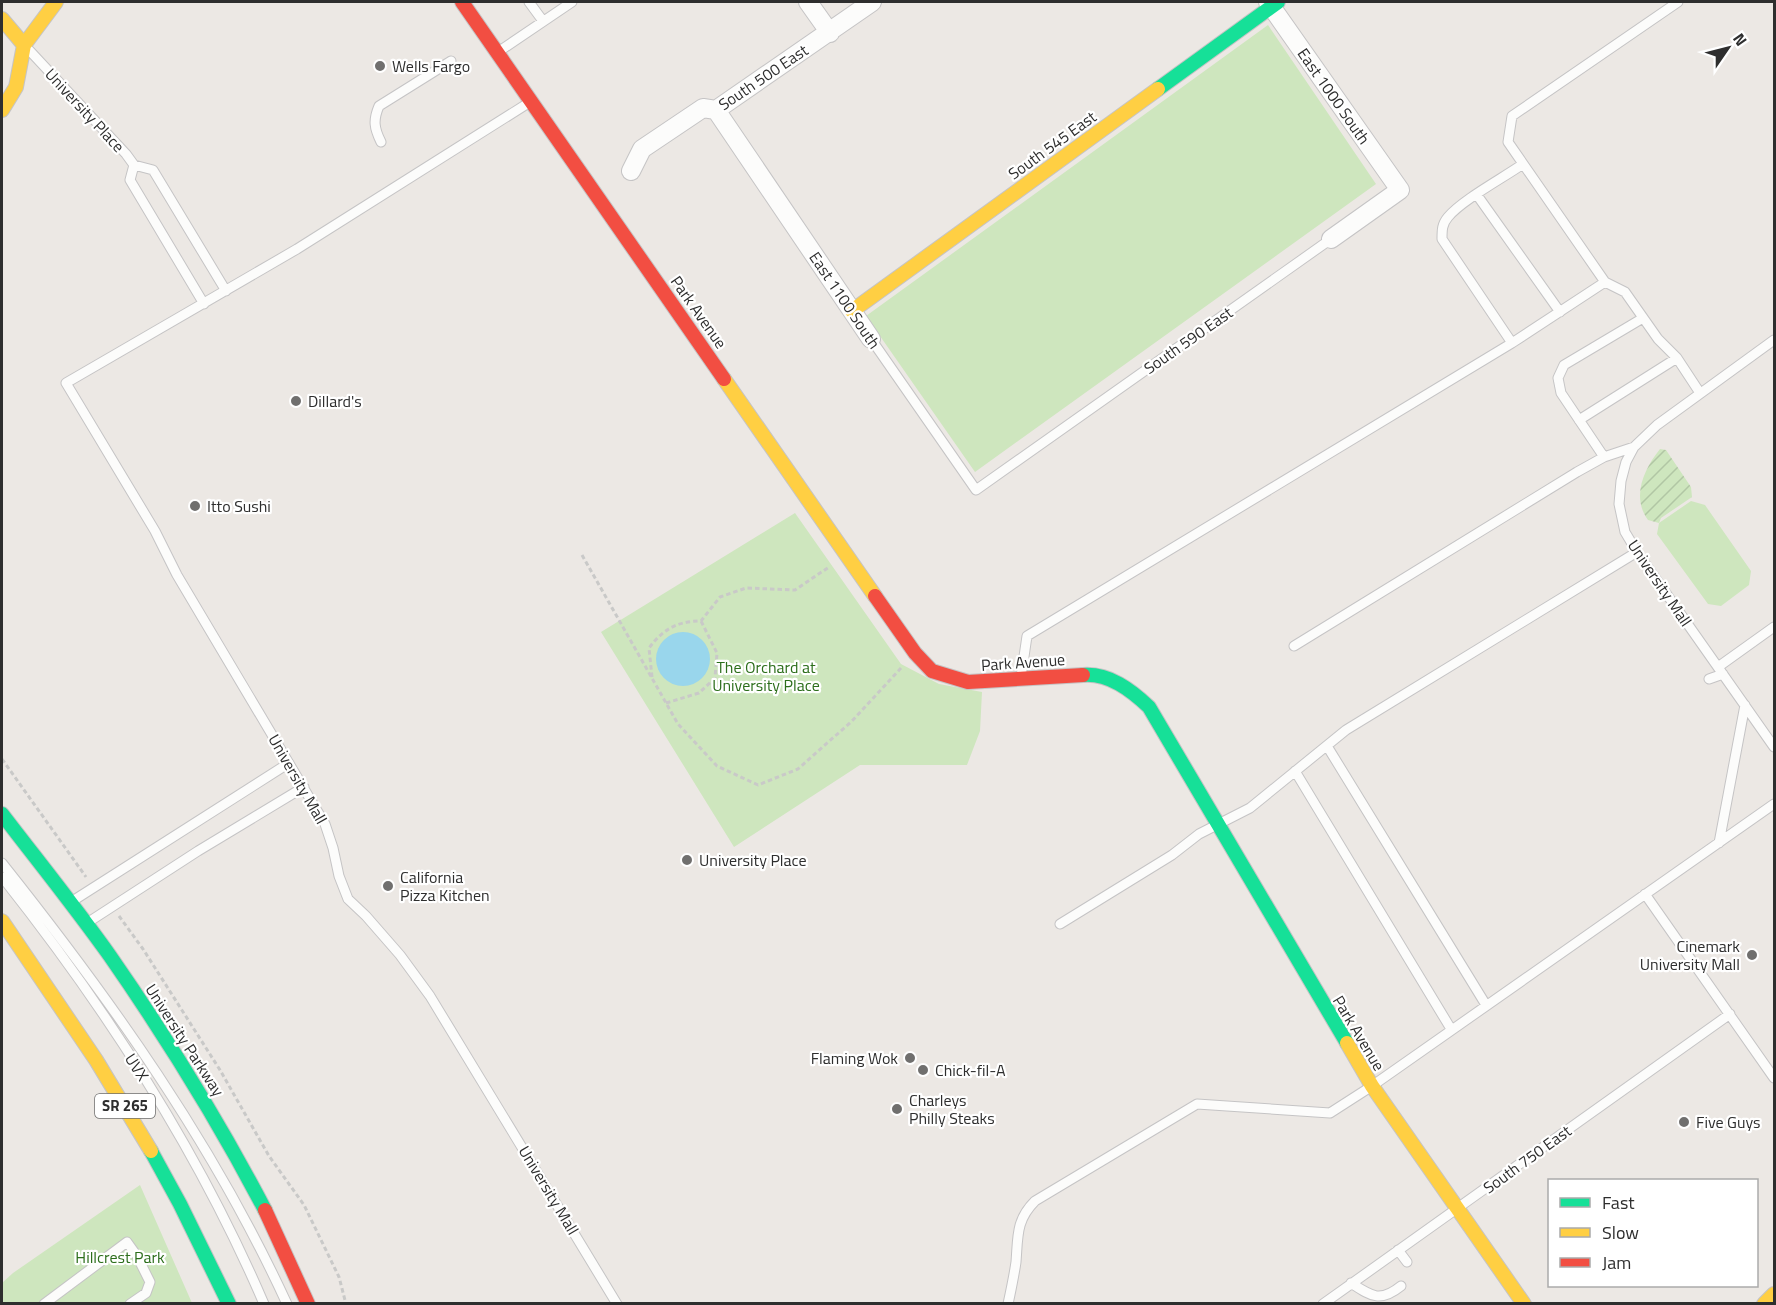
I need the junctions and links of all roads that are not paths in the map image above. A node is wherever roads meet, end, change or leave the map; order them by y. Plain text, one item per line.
1 (56, 2) edge
2 (462, 2) edge
3 (529, 2) edge
4 (572, 2) edge
5 (807, 2) edge
6 (872, 2) edge
7 (1678, 2) edge
8 (1272, 3) edge
9 (2, 19) edge
10 (543, 21) junction
11 (830, 33) junction
12 (24, 45) junction
13 (9, 52) dead end
14 (498, 52) junction
15 (451, 61) dead end
16 (533, 100) junction
17 (2, 110) edge
18 (716, 110) junction
19 (381, 142) dead end
20 (1523, 164) junction
21 (134, 165) junction
22 (631, 171) dead end
23 (1400, 190) joint
24 (1477, 195) junction
25 (1331, 239) joint
26 (1605, 282) junction
27 (226, 291) junction
28 (204, 304) junction
29 (852, 311) junction
30 (1560, 312) junction
31 (1642, 318) junction
32 (871, 339) joint
33 (1774, 340) edge
34 (1512, 343) junction
35 (1677, 358) junction
36 (1701, 393) junction
37 (1579, 420) junction
38 (1634, 447) junction
39 (1604, 457) junction
40 (976, 490) joint
41 (1637, 552) junction
42 (1774, 627) edge
43 (1294, 646) dead end
44 (1721, 671) junction
45 (1021, 679) junction
46 (1709, 679) dead end
47 (1745, 705) junction
48 (1327, 746) junction
49 (1774, 747) edge
50 (289, 763) junction
51 (1295, 771) junction
52 (304, 787) junction
53 (1774, 804) edge
54 (2, 814) edge
55 (1216, 825) junction
56 (1719, 843) junction
57 (2, 862) edge
58 (2, 877) edge
59 (1645, 894) junction
60 (69, 903) junction
61 (2, 921) edge
62 (1060, 924) dead end
63 (85, 925) junction
64 (1486, 1005) junction
65 (1730, 1014) junction
66 (1451, 1029) junction
67 (1774, 1078) edge
68 (1372, 1086) junction
69 (1458, 1208) junction
70 (1398, 1250) junction
71 (1407, 1262) dead end
72 (1351, 1283) junction
73 (1401, 1286) dead end
74 (1774, 1294) edge
75 (44, 1304) edge
76 (130, 1304) edge
77 (229, 1304) edge
78 (264, 1304) edge
79 (287, 1304) edge
80 (308, 1304) edge
81 (617, 1304) edge
82 (1008, 1304) edge
83 (1323, 1304) edge
84 (1524, 1304) edge
85 (1764, 1304) edge

1 - 12 street
2 - 14 street, Park Avenue
3 - 10 lane
4 - 10 lane
5 - 11 street
6 - 11 street, South 500 East
7 - 20 lane
8 - 23 street, East 1000 South
8 - 29 street, South 545 East
9 - 12 street
10 - 14 lane
11 - 18 street, South 500 East
12 - 13 street
12 - 17 street
12 - 21 lane, University Place
14 - 16 street, Park Avenue
15 - 19 lane
16 - 27 lane
16 - 45 street, Park Avenue
18 - 22 street, South 500 East
18 - 29 street, East 1100 South
20 - 24 lane
20 - 26 lane
21 - 27 lane
21 - 28 lane, University Place
23 - 25 street, South 590 East
24 - 30 lane
24 - 34 lane
25 - 40 lane, South 590 East
26 - 30 lane
26 - 31 lane
27 - 28 lane
28 - 50 lane, University Mall
29 - 32 street, East 1100 South
30 - 34 lane
31 - 35 lane
31 - 37 lane
32 - 40 lane, East 1100 South
33 - 36 lane, University Mall
34 - 45 lane
35 - 36 lane
35 - 37 lane
36 - 38 lane, University Mall
37 - 39 lane
38 - 39 lane
38 - 41 lane, University Mall
39 - 43 lane
41 - 44 lane, University Mall
41 - 48 lane
42 - 44 lane
44 - 46 lane
44 - 47 lane, University Mall
45 - 55 street, Park Avenue
47 - 49 lane, University Mall
47 - 56 lane
48 - 51 lane
48 - 64 lane
50 - 52 lane, University Mall
50 - 60 lane
51 - 55 lane
51 - 66 lane
52 - 63 lane
52 - 81 lane, University Mall
53 - 56 lane
54 - 60 street, University Parkway
55 - 62 lane
55 - 68 street, Park Avenue
56 - 59 lane
57 - 79 lane
58 - 78 lane, UVX
59 - 64 lane
59 - 65 lane
60 - 63 street, University Parkway
61 - 77 street, SR 265
63 - 80 street, University Parkway
64 - 66 lane
65 - 67 lane
65 - 69 lane, South 750 East
66 - 68 lane
68 - 69 street, Park Avenue
68 - 82 lane
69 - 70 lane, South 750 East
69 - 84 street, Park Avenue
70 - 71 lane
70 - 72 lane, South 750 East
72 - 73 lane
72 - 83 lane, South 750 East
74 - 85 street
75 - 76 lane

